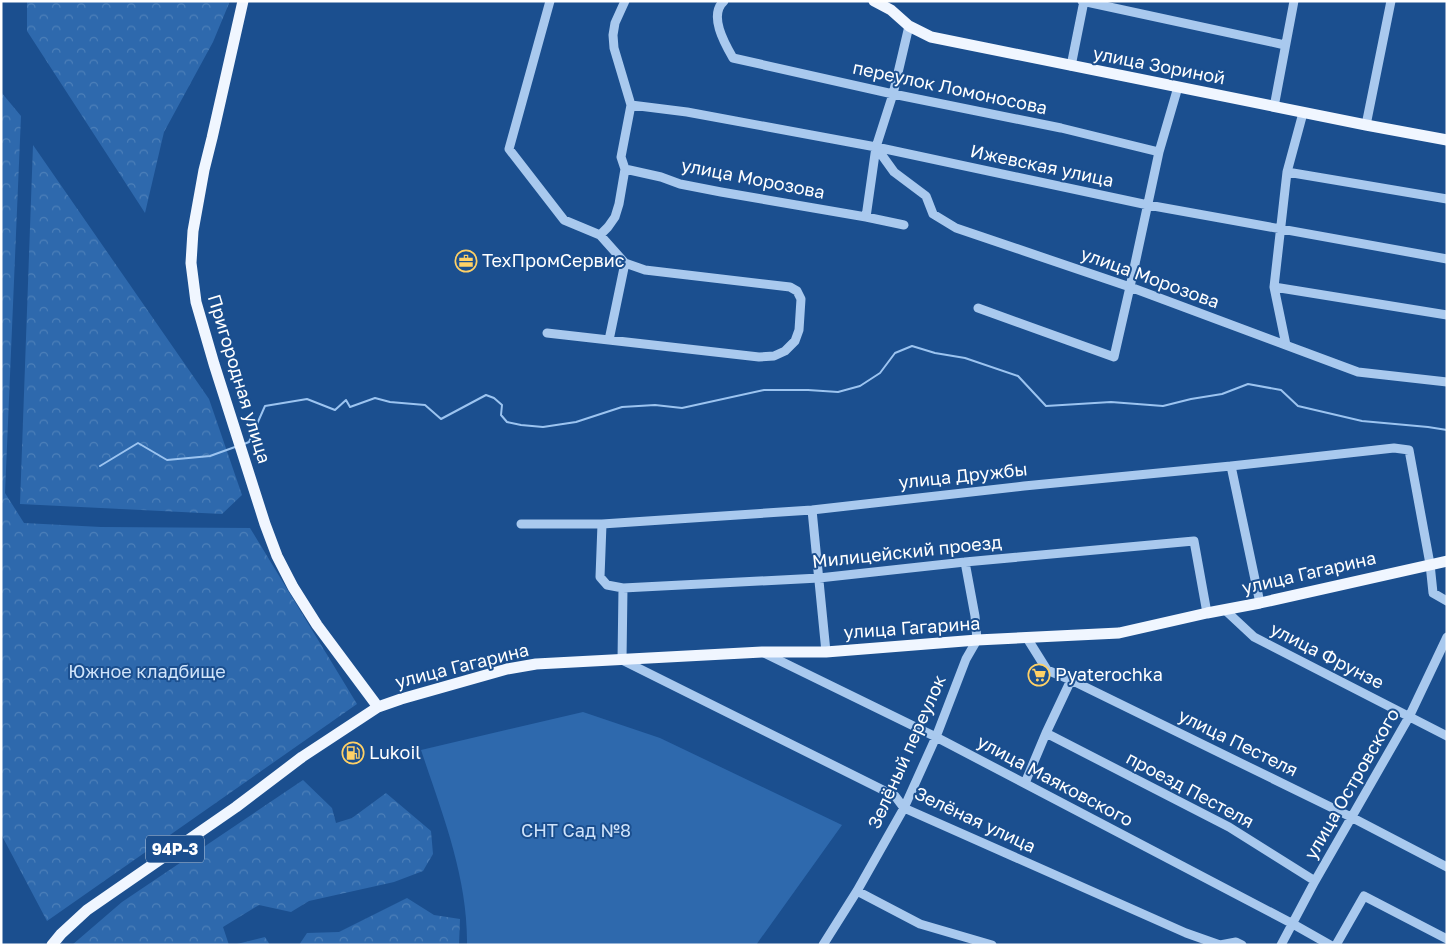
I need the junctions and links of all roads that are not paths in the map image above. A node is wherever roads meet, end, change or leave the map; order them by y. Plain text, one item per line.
1 (242, 1) edge
2 (550, 1) edge
3 (625, 1) edge
4 (724, 1) edge
5 (874, 1) edge
6 (1083, 1) edge
7 (1294, 1) edge
8 (1391, 1) edge
9 (909, 26) junction
10 (1285, 45) junction
11 (1071, 66) junction
12 (1178, 87) junction
13 (893, 94) junction
14 (631, 105) junction
15 (1274, 107) junction
16 (1303, 113) junction
17 (1366, 125) junction
18 (1447, 140) edge
19 (876, 147) junction
20 (1159, 152) junction
21 (625, 170) junction
22 (1287, 172) junction
23 (1447, 199) edge
24 (1148, 205) junction
25 (866, 217) junction
26 (904, 224) dead end
27 (1280, 228) junction
28 (600, 236) junction
29 (1447, 259) edge
30 (625, 263) junction
31 (1130, 287) junction
32 (1274, 287) junction
33 (978, 308) dead end
34 (1447, 315) edge
35 (547, 333) dead end
36 (609, 340) junction
37 (1286, 345) junction
38 (1447, 382) edge
39 (1231, 466) junction
40 (812, 510) junction
41 (521, 524) dead end
42 (602, 524) junction
43 (1447, 560) edge
44 (965, 562) junction
45 (1430, 564) junction
46 (818, 578) junction
47 (623, 588) junction
48 (1447, 601) edge
49 (1260, 603) junction
50 (1225, 610) junction
51 (1207, 613) junction
52 (1447, 637) edge
53 (1027, 638) junction
54 (977, 640) junction
55 (762, 652) junction
56 (826, 652) junction
57 (622, 660) junction
58 (1071, 680) junction
59 (378, 708) junction
60 (1409, 717) junction
61 (1046, 733) junction
62 (1447, 736) edge
63 (936, 737) junction
64 (1025, 783) junction
65 (904, 808) junction
66 (1351, 817) junction
67 (1447, 867) edge
68 (1315, 881) junction
69 (857, 891) junction
70 (1293, 924) junction
71 (1447, 939) edge
72 (52, 945) edge
73 (823, 945) edge
74 (992, 945) edge
75 (1242, 945) edge
76 (1281, 945) edge
77 (1330, 945) edge
78 (1336, 945) edge

1 - 59 main road, Пригородная улица
2 - 28 street
3 - 14 street
4 - 13 street, переулок Ломоносова
5 - 9 main road, улица Зориной
6 - 10 street
6 - 11 street
7 - 10 street
8 - 17 street
9 - 11 main road, улица Зориной
9 - 13 street
10 - 15 street
11 - 12 main road, улица Зориной
12 - 15 main road, улица Зориной
12 - 20 street
13 - 19 street
13 - 20 street, переулок Ломоносова
14 - 19 street, Ижевская улица
14 - 21 street
15 - 16 main road, улица Зориной
16 - 17 main road, улица Зориной
16 - 22 street
17 - 18 main road, улица Зориной
19 - 24 street, Ижевская улица
19 - 25 street
19 - 31 street, улица Морозова
20 - 24 street
21 - 25 street, улица Морозова
21 - 28 street
22 - 23 street
22 - 27 street
24 - 27 street, Ижевская улица
24 - 31 street
25 - 26 street, улица Морозова
27 - 29 street, Ижевская улица
27 - 32 street
28 - 30 street
30 - 36 street
30 - 36 street
31 - 33 street
31 - 37 street, улица Морозова
32 - 34 street
32 - 37 street
35 - 36 street
37 - 38 street, улица Морозова
39 - 40 street, улица Дружбы
39 - 45 street, улица Дружбы
39 - 49 street
40 - 42 street, улица Дружбы
40 - 46 street
41 - 42 street, улица Дружбы
42 - 47 street
43 - 45 main road, улица Гагарина
44 - 46 street, Милицейский проезд
44 - 51 street, Милицейский проезд
44 - 54 street
45 - 48 street
45 - 49 main road, улица Гагарина
46 - 47 street, Милицейский проезд
46 - 56 street
47 - 57 street
49 - 50 main road, улица Гагарина
50 - 51 main road, улица Гагарина
50 - 60 street, улица Фрунзе
51 - 53 main road, улица Гагарина
52 - 60 street, улица Островского
53 - 54 main road, улица Гагарина
53 - 58 street, улица Пестеля
54 - 56 main road, улица Гагарина
54 - 63 street, Зелёный переулок
55 - 56 main road, улица Гагарина
55 - 57 main road, улица Гагарина
55 - 63 street, улица Маяковского
57 - 59 main road, улица Гагарина
57 - 65 street, Зелёная улица
58 - 61 street
58 - 66 street, улица Пестеля
59 - 72 main road, 94Р-3
60 - 62 street, улица Фрунзе
60 - 66 street, улица Островского
61 - 64 street
61 - 68 street, проезд Пестеля
63 - 64 street, улица Маяковского
63 - 65 street, Зелёный переулок
64 - 70 street, улица Маяковского
65 - 69 street, Зелёный переулок
65 - 75 street, Зелёная улица
66 - 67 street, улица Пестеля
66 - 68 street, улица Островского
68 - 70 street, улица Островского
69 - 73 street, Зелёный переулок
69 - 74 street
70 - 76 street, улица Островского
70 - 77 street, улица Маяковского
71 - 78 street

